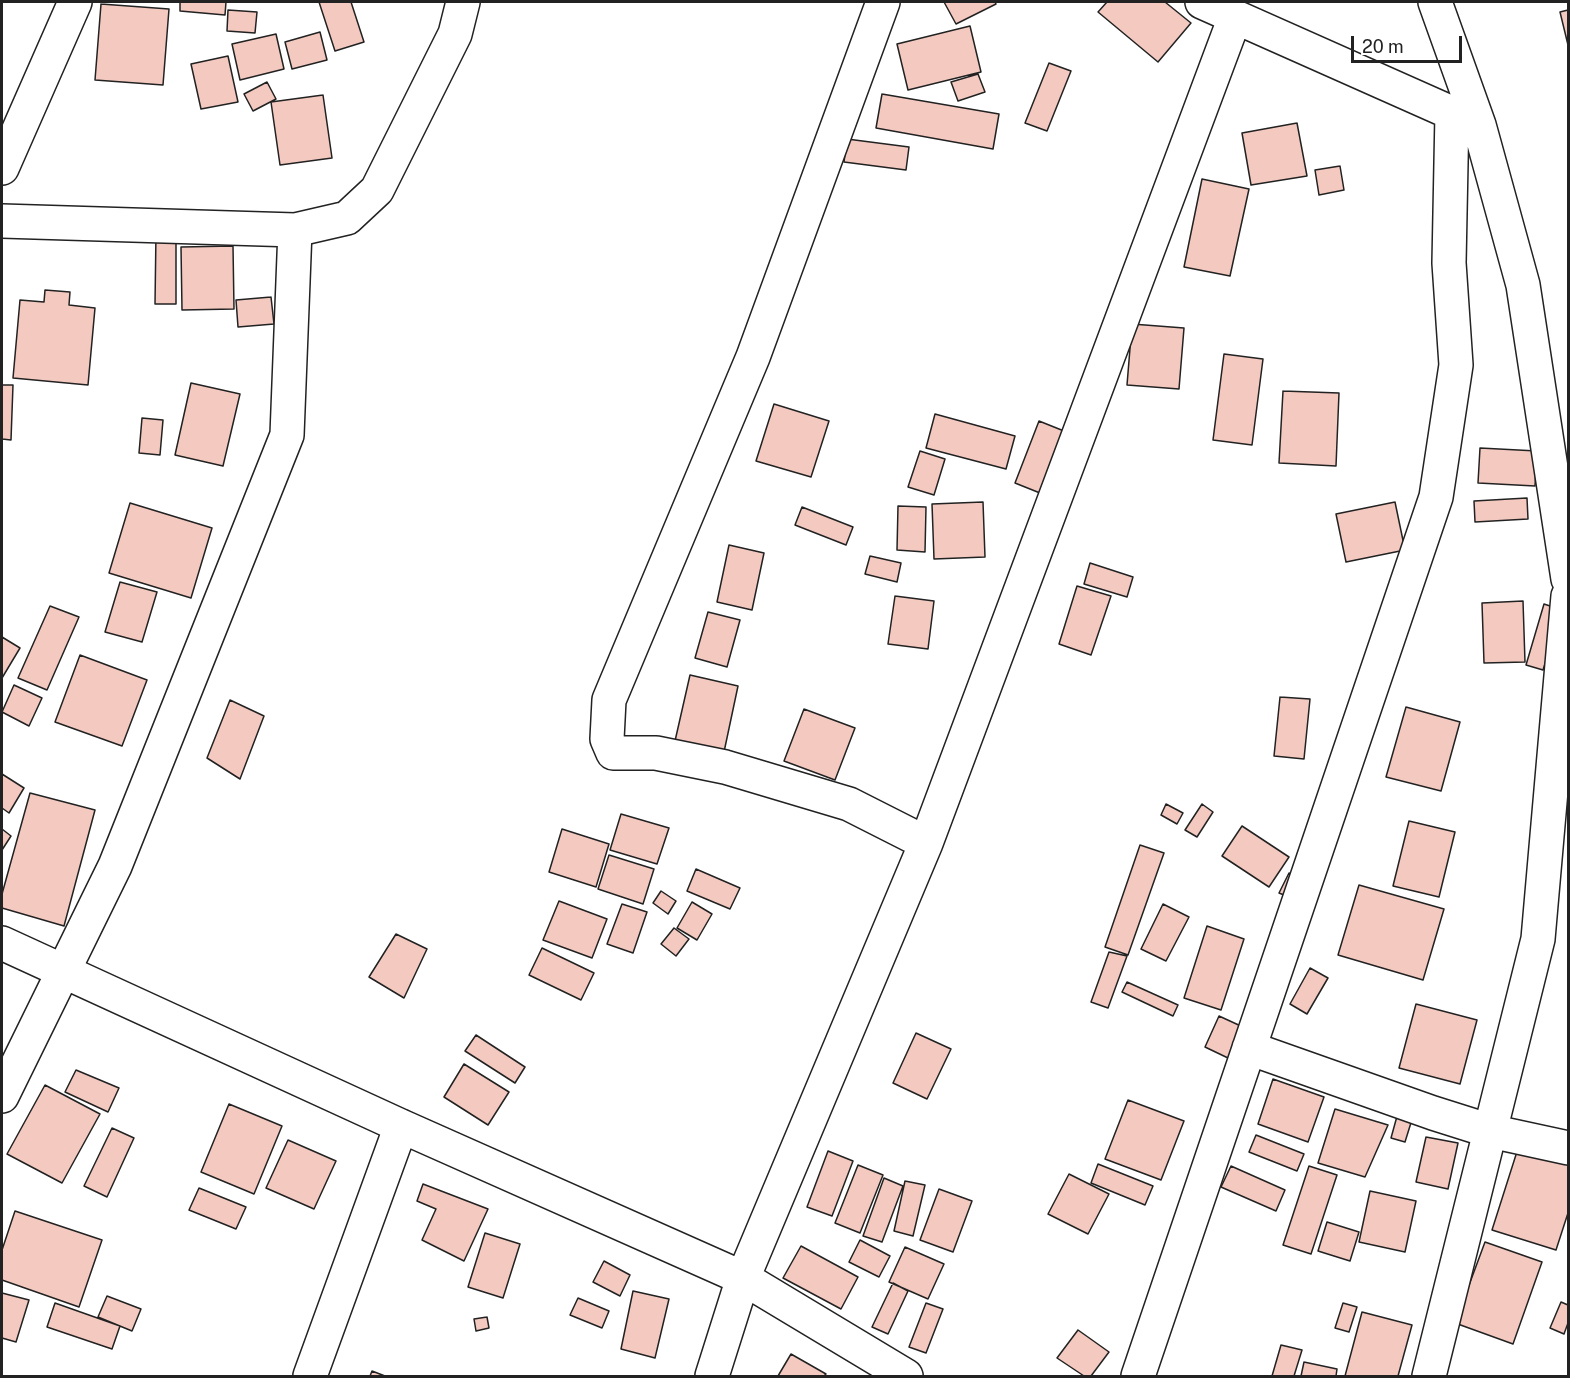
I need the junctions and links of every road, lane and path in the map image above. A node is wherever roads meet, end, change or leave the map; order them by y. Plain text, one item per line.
1 (75, 2) edge
2 (463, 2) edge
3 (883, 2) edge
4 (1202, 2) edge
5 (1435, 2) edge
6 (1235, 17) junction
7 (1466, 119) junction
8 (6, 150) edge
9 (2, 221) edge
10 (295, 230) junction
11 (1569, 579) edge
12 (1569, 596) edge
13 (926, 843) junction
14 (2, 943) edge
15 (62, 971) junction
16 (1249, 1048) junction
17 (2, 1096) edge
18 (401, 1126) junction
19 (1490, 1131) junction
20 (1569, 1148) edge
21 (743, 1278) junction
22 (310, 1377) edge
23 (712, 1377) edge
24 (906, 1377) edge
25 (1138, 1377) edge
26 (1429, 1377) edge

1 - 8 street
2 - 10 street
3 - 13 street
4 - 6 street
5 - 7 street
6 - 7 street
6 - 13 street
7 - 11 street
7 - 16 street
9 - 10 street
10 - 15 street
12 - 19 street
13 - 21 street
14 - 15 street
15 - 17 street
15 - 18 street
16 - 19 street
16 - 25 street
18 - 21 street
18 - 22 street
19 - 20 street
19 - 26 street
21 - 23 street
21 - 24 street

